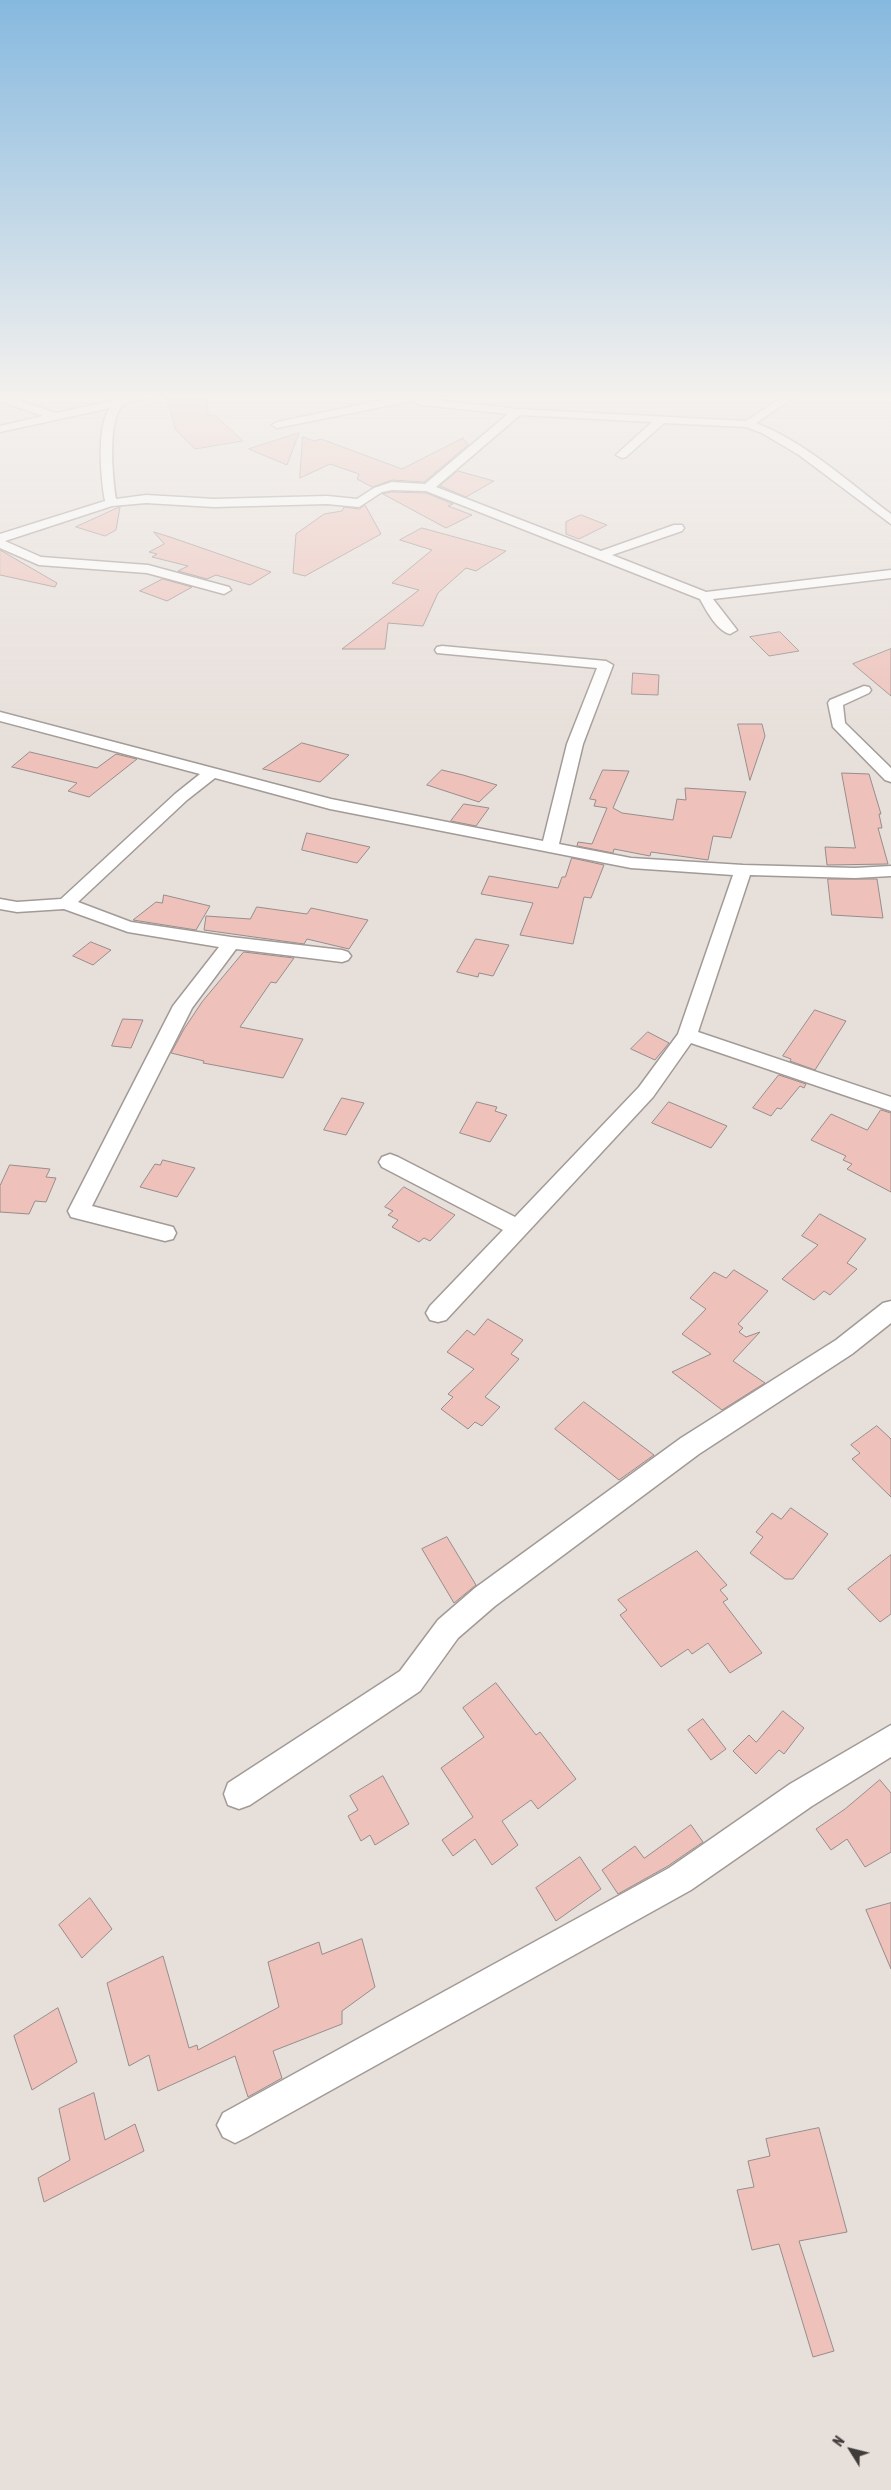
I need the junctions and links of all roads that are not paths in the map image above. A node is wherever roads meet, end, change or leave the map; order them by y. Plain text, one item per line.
1 (82, 512) edge
2 (489, 512) edge
3 (880, 512) edge
4 (891, 520) edge
5 (678, 528) dead end
6 (0, 538) edge
7 (0, 544) edge
8 (600, 556) junction
9 (891, 574) edge
10 (224, 590) dead end
11 (705, 596) junction
12 (730, 630) dead end
13 (442, 650) dead end
14 (864, 690) dead end
15 (0, 716) edge
16 (213, 772) junction
17 (891, 777) edge
18 (550, 846) junction
19 (743, 870) junction
20 (891, 871) edge
21 (66, 904) junction
22 (8, 905) edge
23 (0, 914) edge
24 (231, 943) junction
25 (342, 956) dead end
26 (687, 1035) junction
27 (891, 1104) edge
28 (390, 1162) dead end
29 (518, 1228) junction
30 (165, 1233) dead end
31 (891, 1310) edge
32 (438, 1313) dead end
33 (891, 1740) edge
34 (239, 1794) dead end
35 (235, 2126) dead end

1 - 6 street
2 - 8 street
3 - 4 street
5 - 8 street
7 - 10 street
8 - 11 street
9 - 11 street
11 - 12 street
13 - 18 street
14 - 17 street
15 - 16 street
16 - 18 street
16 - 21 street
18 - 19 street
19 - 20 street
19 - 26 street
21 - 22 street
21 - 24 street
22 - 23 street
24 - 25 street
24 - 30 street
26 - 27 street
26 - 29 street
28 - 29 street
29 - 32 street
31 - 34 street
33 - 35 street

